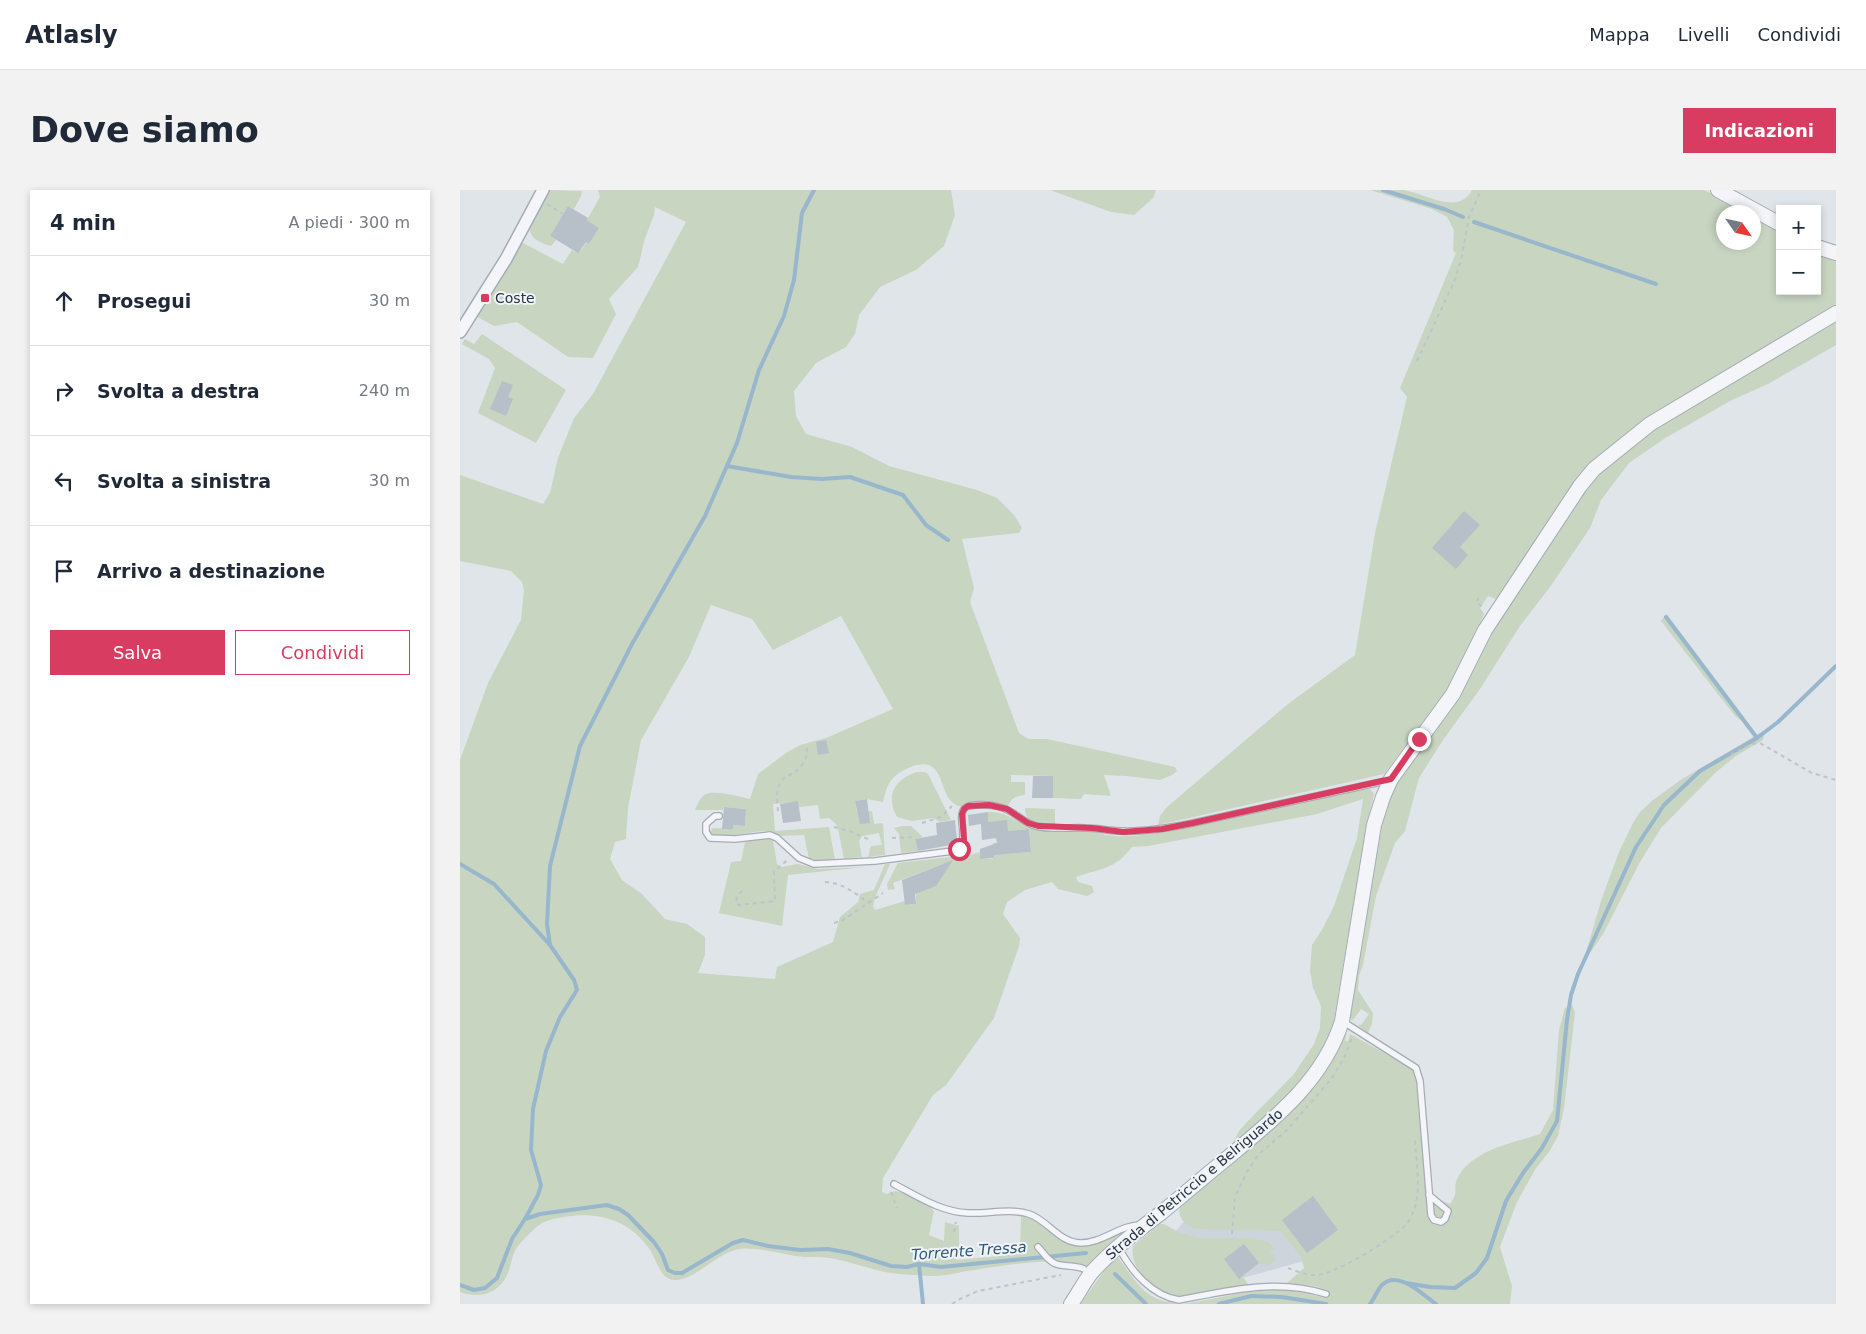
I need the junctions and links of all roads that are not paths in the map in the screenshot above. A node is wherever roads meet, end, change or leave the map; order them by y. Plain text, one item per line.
1 (1718, 190) edge
2 (541, 195) edge
3 (1776, 222) edge
4 (1821, 248) edge
5 (1836, 253) edge
6 (1836, 313) edge
7 (460, 332) edge
8 (1391, 779) junction
9 (720, 816) dead end
10 (1342, 1022) junction
11 (894, 1184) road end
12 (1429, 1195) junction
13 (1144, 1225) junction
14 (1118, 1246) junction
15 (1040, 1249) dead end
16 (1084, 1269) road end
17 (1326, 1294) dead end
18 (1071, 1304) edge

1 - 3 street
2 - 7 street
4 - 5 street
6 - 8 street, Strada di Petriccio e Belriguardo
8 - 9 lane
8 - 10 street, Strada di Petriccio e Belriguardo
10 - 12 lane
10 - 13 street, Strada di Petriccio e Belriguardo
11 - 13 lane
12 - 12 lane
13 - 14 street, Strada di Petriccio e Belriguardo
14 - 17 lane
14 - 18 street, Strada di Petriccio e Belriguardo
15 - 16 lane

